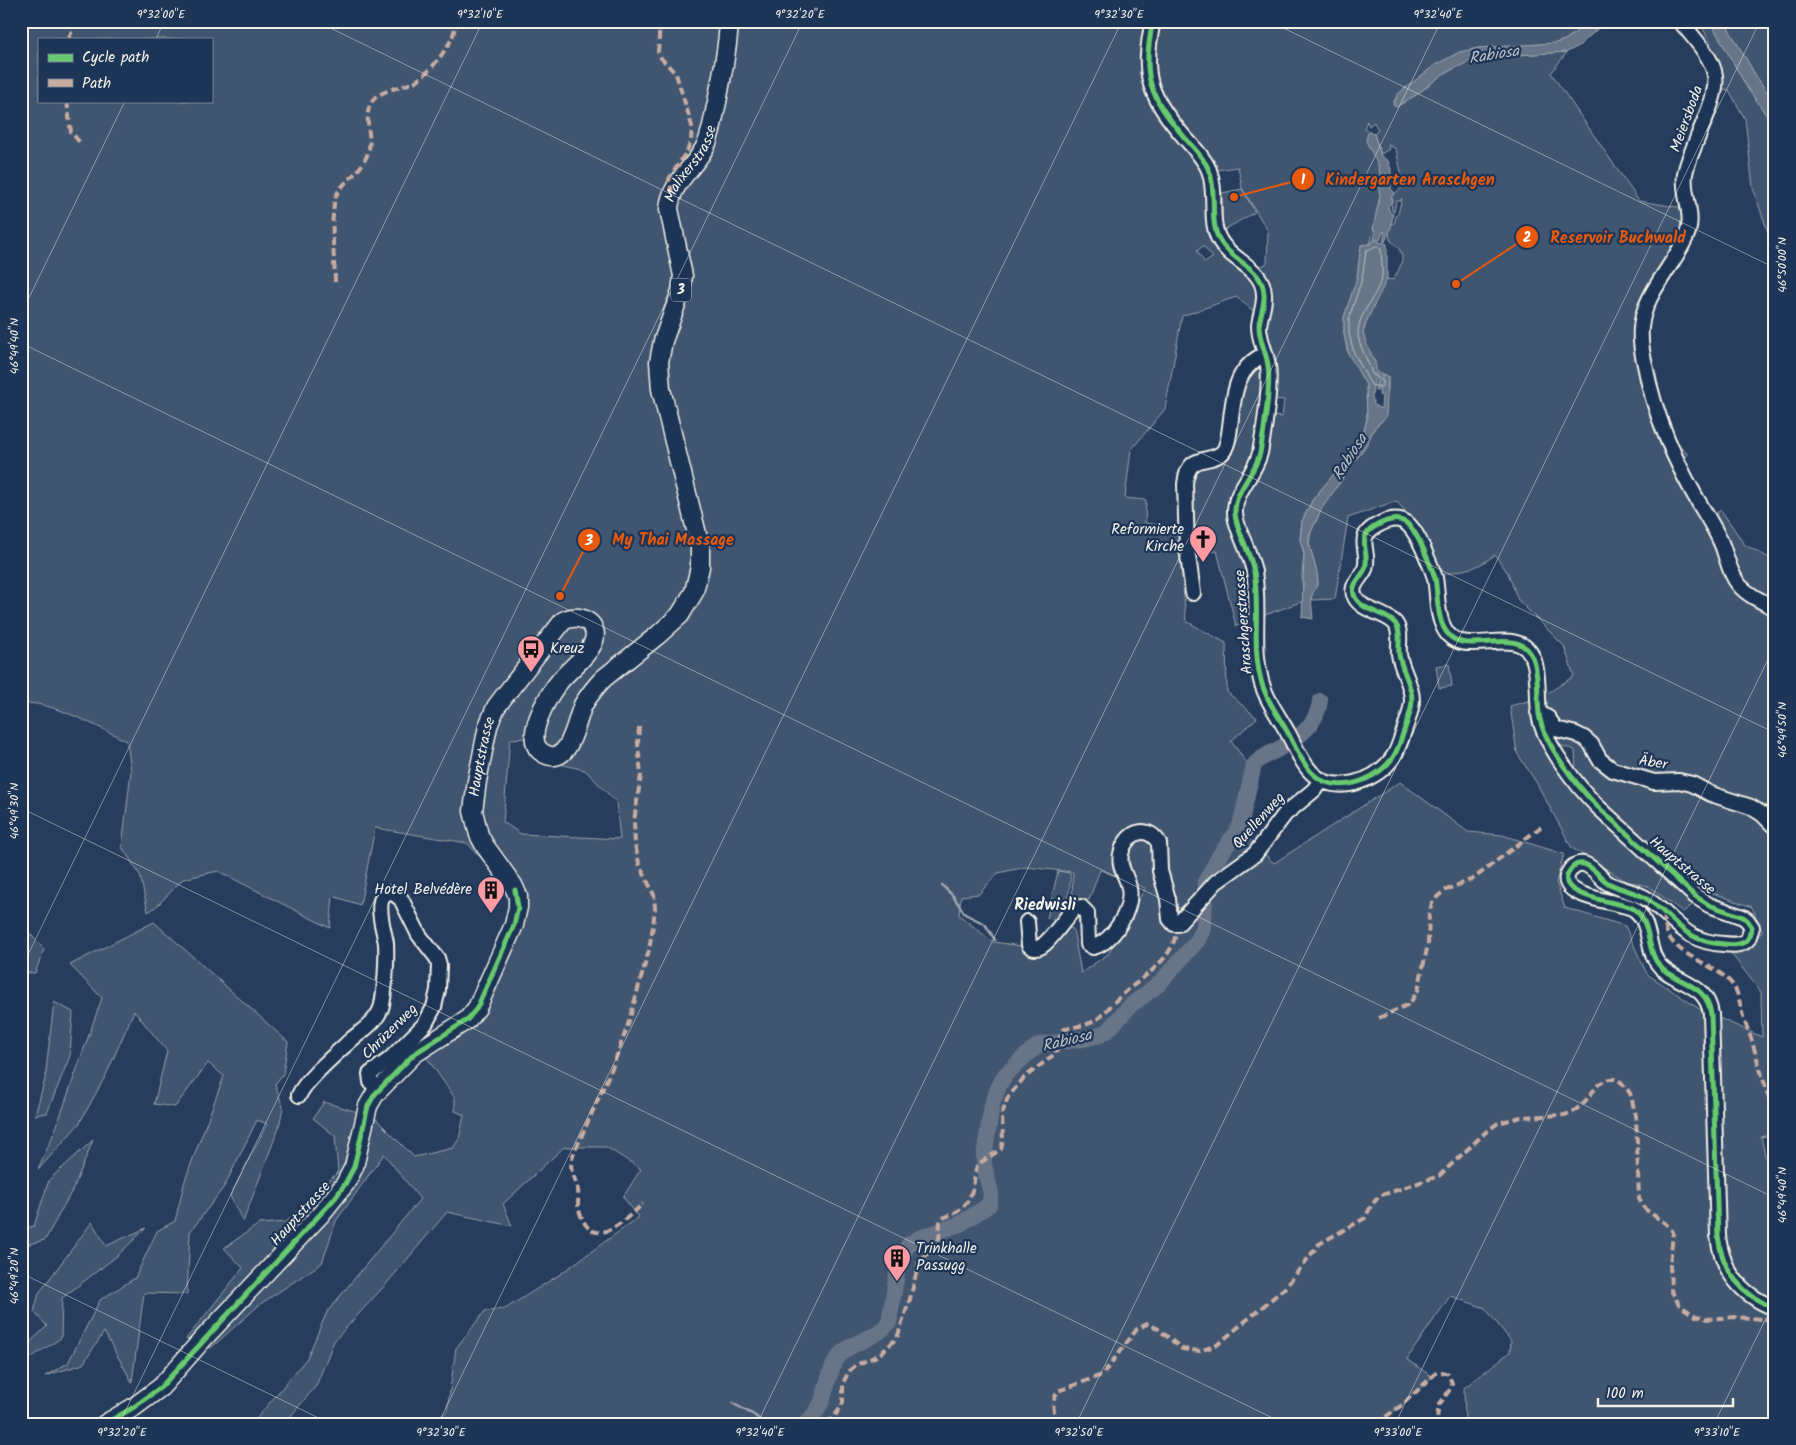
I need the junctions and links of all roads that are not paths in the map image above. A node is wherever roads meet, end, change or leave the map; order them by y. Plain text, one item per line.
1 (729, 21) edge
2 (1153, 21) edge
3 (1680, 21) edge
4 (1265, 354) junction
5 (700, 567) joint
6 (1194, 593) dead end
7 (1775, 608) edge
8 (1538, 712) junction
9 (1321, 780) junction
10 (1775, 827) edge
11 (1026, 922) dead end
12 (378, 1090) junction
13 (299, 1095) dead end
14 (1775, 1308) edge
15 (105, 1424) edge

1 - 5 main road, Malixerstrasse / 3
2 - 4 street, Araschgerstrasse
3 - 7 street, Meiersboda
4 - 6 street
4 - 9 street, Araschgerstrasse
5 - 12 main road, Hauptstrasse / 3
8 - 9 street, Hauptstrasse
8 - 10 street, Äber
8 - 14 street, Hauptstrasse
9 - 11 street, Quellenweg
12 - 13 street, Chrüzerweg
12 - 15 main road, Hauptstrasse / 3

